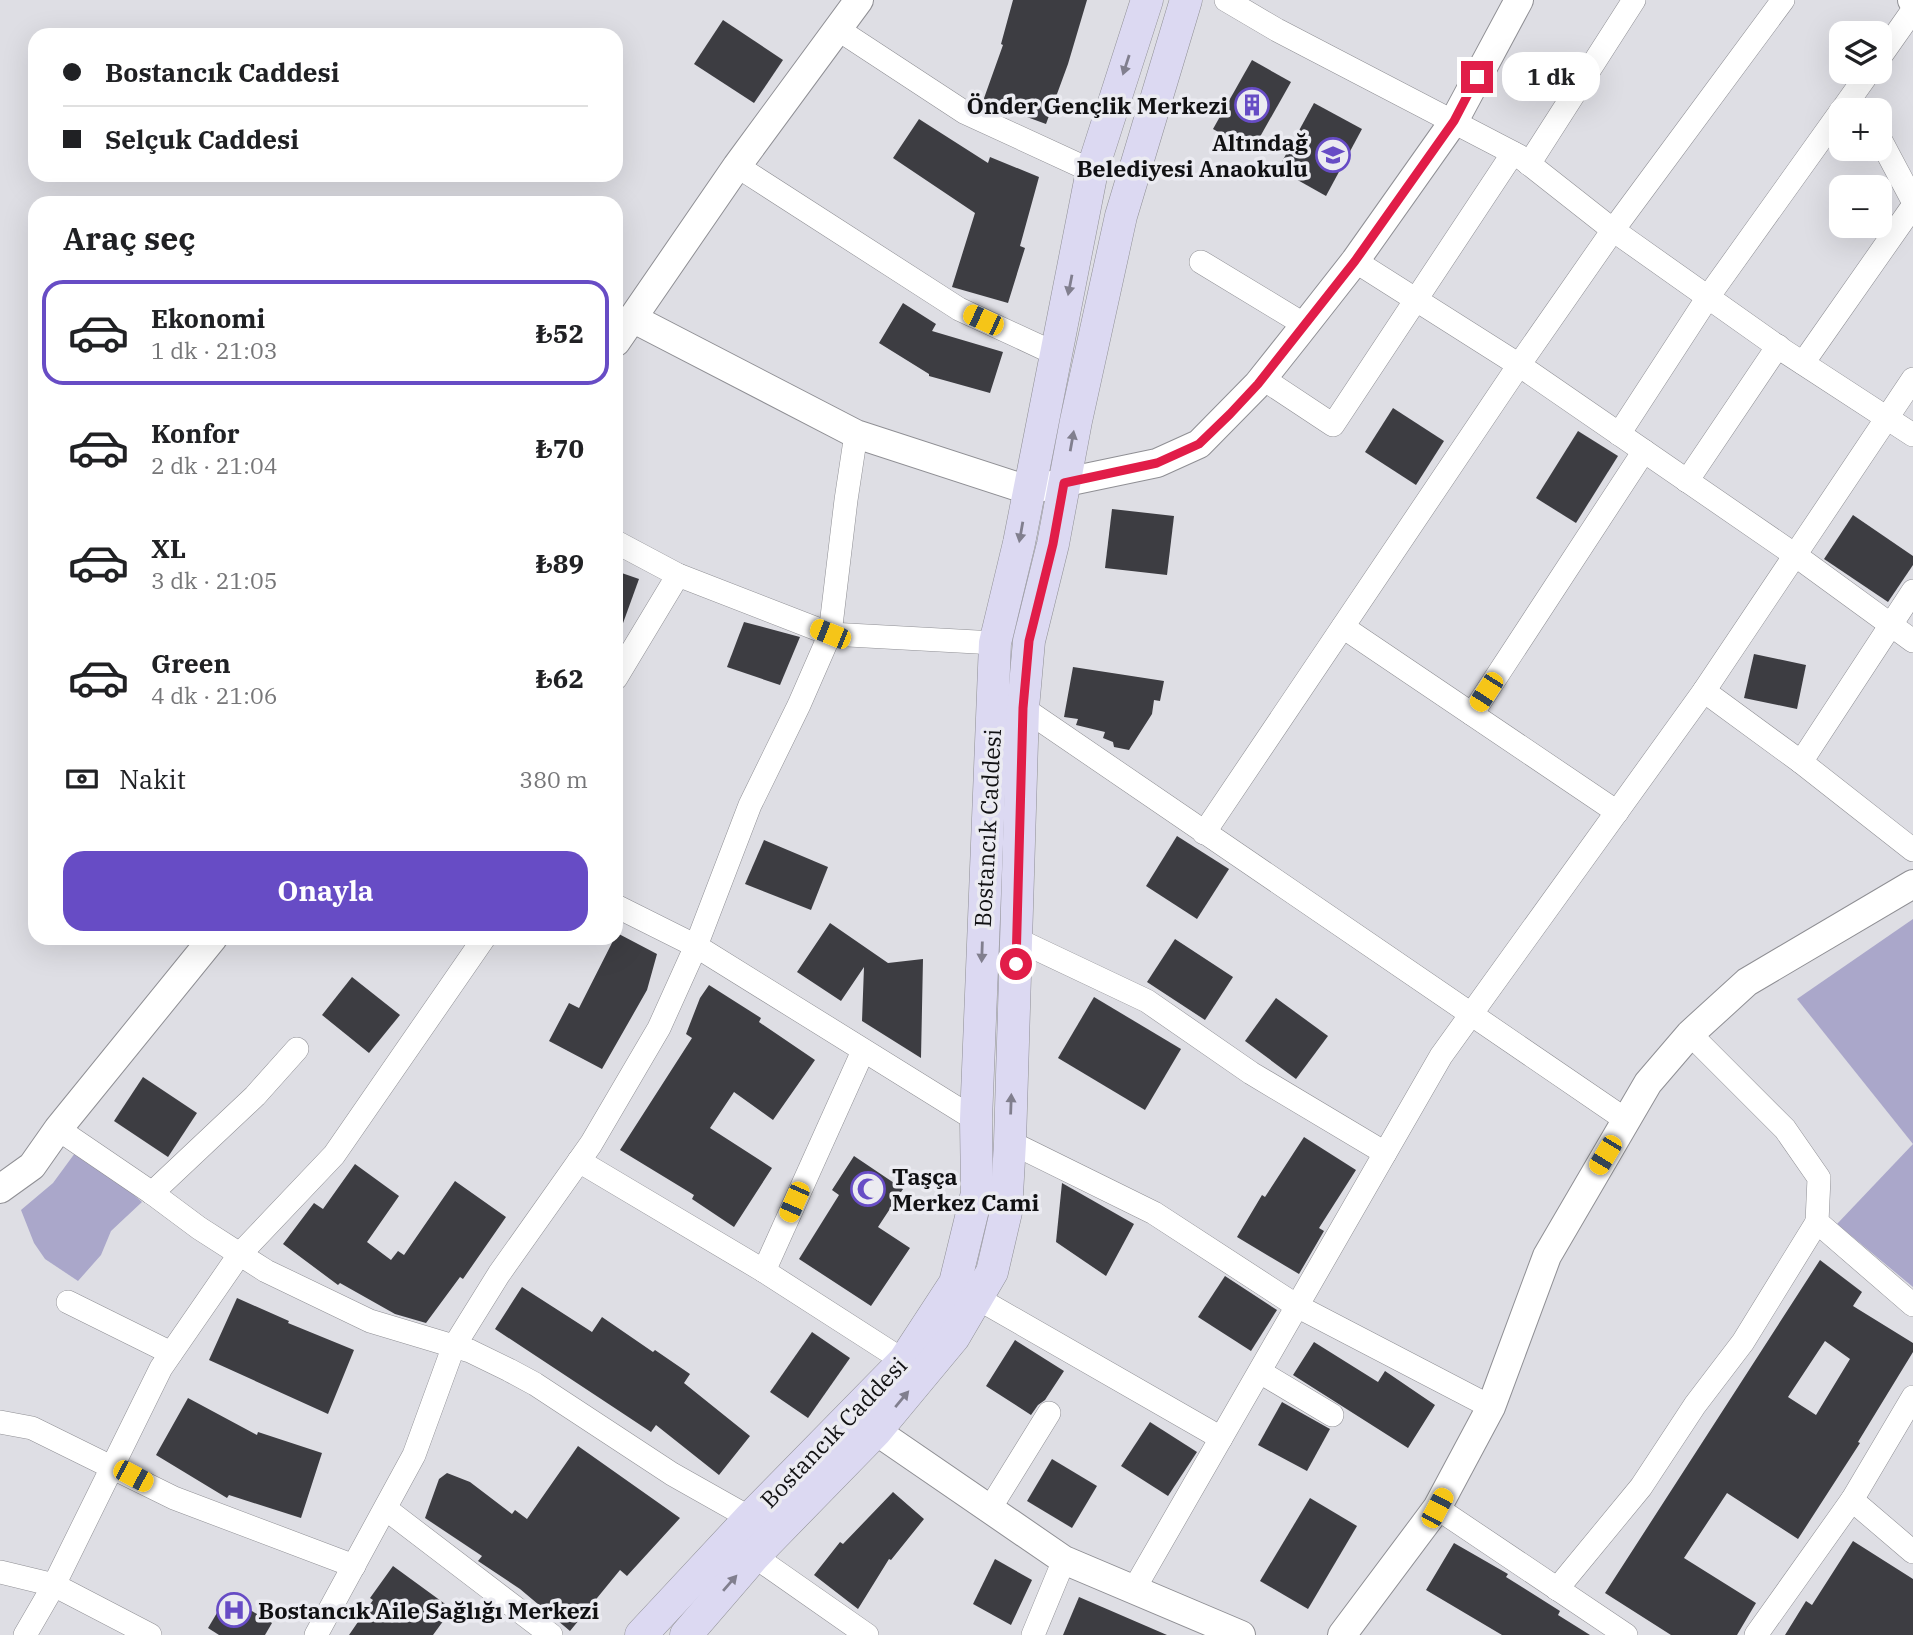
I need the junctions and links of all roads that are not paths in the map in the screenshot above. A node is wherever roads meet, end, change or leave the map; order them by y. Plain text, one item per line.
1 (859, 0) edge
2 (1147, 0) edge
3 (1186, 0) edge
4 (1226, 0) edge
5 (1519, 0) edge
6 (1634, 0) edge
7 (1783, 0) edge
8 (1913, 10) edge
9 (839, 30) junction
10 (1892, 40) edge
11 (1454, 121) junction
12 (1829, 134) edge
13 (1521, 159) junction
14 (1891, 161) edge
15 (737, 166) junction
16 (1092, 171) junction
17 (1913, 203) edge
18 (1613, 230) junction
19 (1355, 261) junction
20 (1201, 262) dead end
21 (1708, 297) junction
22 (1415, 300) junction
23 (632, 318) junction
24 (1305, 325) junction
25 (623, 332) edge
26 (1777, 346) junction
27 (1056, 354) junction
28 (1803, 363) junction
29 (1519, 365) junction
30 (1262, 378) junction
31 (1913, 379) edge
32 (1887, 418) junction
33 (856, 434) junction
34 (1619, 434) junction
35 (1913, 435) edge
36 (1644, 451) junction
37 (1688, 481) junction
38 (1064, 483) junction
39 (1028, 490) junction
40 (623, 546) edge
41 (1795, 555) junction
42 (678, 575) junction
43 (1913, 591) edge
44 (1892, 623) junction
45 (1343, 627) junction
46 (830, 634) junction
47 (1913, 641) edge
48 (995, 643) junction
49 (623, 666) edge
50 (1704, 691) junction
51 (1023, 708) junction
52 (1472, 714) junction
53 (1801, 762) junction
54 (1617, 812) junction
55 (1204, 833) junction
56 (1913, 850) edge
57 (1913, 884) edge
58 (623, 910) edge
59 (1016, 939) junction
60 (207, 945) edge
61 (479, 945) edge
62 (696, 946) junction
63 (1470, 1015) junction
64 (1690, 1034) junction
65 (297, 1049) dead end
66 (863, 1051) junction
67 (1626, 1120) junction
68 (976, 1121) junction
69 (58, 1129) junction
70 (1010, 1142) junction
71 (1385, 1153) junction
72 (579, 1161) junction
73 (0, 1189) edge
74 (152, 1193) junction
75 (1817, 1222) junction
76 (239, 1255) junction
77 (764, 1271) junction
78 (977, 1298) junction
79 (68, 1302) dead end
80 (1913, 1305) edge
81 (1297, 1306) junction
82 (453, 1348) junction
83 (171, 1353) junction
84 (904, 1361) junction
85 (1260, 1372) junction
86 (1913, 1397) edge
87 (1491, 1407) junction
88 (1049, 1413) dead end
89 (1332, 1415) dead end
90 (0, 1422) edge
91 (876, 1431) junction
92 (1221, 1438) junction
93 (112, 1466) junction
94 (1852, 1500) junction
95 (1437, 1508) junction
96 (386, 1509) junction
97 (989, 1510) junction
98 (750, 1518) junction
99 (1913, 1552) edge
100 (754, 1556) junction
101 (1064, 1560) junction
102 (354, 1566) junction
103 (0, 1572) edge
104 (54, 1585) junction
105 (1557, 1589) junction
106 (1133, 1591) junction
107 (863, 1634) edge
108 (25, 1635) edge
109 (150, 1635) edge
110 (316, 1635) edge
111 (551, 1635) edge
112 (641, 1635) edge
113 (686, 1635) edge
114 (1033, 1635) edge
115 (1241, 1635) edge
116 (1342, 1635) edge
117 (1626, 1635) edge
118 (1755, 1635) edge

1 - 9 street
2 -> 16 main road, Bostancık Caddesi
38 -> 3 main road, Bostancık Caddesi
4 - 11 street
5 - 11 street
6 - 13 street
7 - 18 street
8 - 10 street
9 - 15 street
9 - 16 street
11 - 13 street
11 - 19 street
12 - 21 street
13 - 18 street
13 - 22 street
14 - 17 street
15 - 23 street
15 - 27 street
16 -> 27 main road, Bostancık Caddesi
17 - 28 street
18 - 21 street
18 - 29 street
19 - 22 street
19 - 24 street
20 - 24 street
21 - 26 street
21 - 34 street
22 - 29 street
22 - 30 street
23 - 25 street
23 - 33 street
24 - 30 street
26 - 28 street
26 - 37 street
27 - 39 main road, Bostancık Caddesi
28 - 32 street
29 - 34 street
29 - 45 street
30 - 38 street
31 - 32 street
32 - 35 street
32 - 41 street
33 - 39 street
33 - 46 street
34 - 36 street
36 - 37 street
36 - 52 street
37 - 41 street
38 - 39 street
38 - 51 main road, Bostancık Caddesi
39 -> 48 main road, Bostancık Caddesi
40 - 42 street
41 - 44 street
41 - 50 street
42 - 46 street
42 - 49 street
43 - 44 street
44 - 47 street
44 - 53 street
45 - 52 street
45 - 55 street
46 - 48 street
46 - 62 street
48 -> 68 main road, Bostancık Caddesi
50 - 53 street
50 - 54 street
51 - 55 street
51 - 59 main road, Bostancık Caddesi
52 - 54 street
53 - 56 street
54 - 63 street
55 - 63 street
57 - 64 street
58 - 62 street
70 -> 59 main road, Bostancık Caddesi
59 - 71 street
60 - 69 street
61 - 76 street
62 - 66 street
62 - 72 street
63 - 67 street
63 - 71 street
64 - 67 street
64 - 75 street
65 - 74 street
66 - 68 street
66 - 77 street
67 - 87 street
68 - 84 main road, Bostancık Caddesi
69 - 73 street
69 - 74 street
70 - 78 main road, Bostancık Caddesi
70 - 81 street
71 - 81 street
72 - 77 street
72 - 82 street
74 - 76 street
75 - 80 street
75 - 105 street
76 - 82 street
76 - 83 street
77 - 84 street
91 -> 78 main road, Bostancık Caddesi
78 - 92 street
79 - 83 street
81 - 85 street
81 - 87 street
82 - 96 street
82 - 98 street
83 - 93 street
84 - 98 main road, Bostancık Caddesi
85 - 89 street
85 - 92 street
86 - 94 street
87 - 95 street
88 - 97 street
90 - 93 street
91 - 97 street
91 - 100 main road, Bostancık Caddesi
92 - 106 street
93 - 102 street
93 - 104 street
94 - 99 street
94 - 118 street
95 - 105 street
95 - 116 street
96 - 102 street
96 - 111 street
97 - 101 street
98 - 112 main road, Bostancık Caddesi
100 - 107 street
113 -> 100 main road, Bostancık Caddesi
101 - 106 street
101 - 114 street
102 - 110 street
103 - 104 street
104 - 108 street
104 - 109 street
105 - 117 street
106 - 115 street

